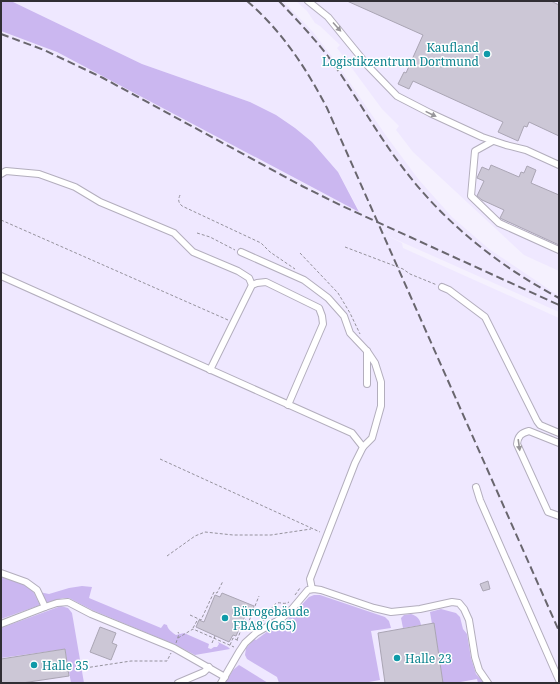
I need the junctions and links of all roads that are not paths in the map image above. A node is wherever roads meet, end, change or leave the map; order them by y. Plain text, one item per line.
1 (308, 1) edge
2 (493, 141) junction
3 (559, 165) edge
4 (1, 174) edge
5 (559, 250) edge
6 (241, 252) road end
7 (1, 276) edge
8 (252, 285) junction
9 (442, 287) road end
10 (367, 351) junction
11 (210, 370) junction
12 (367, 373) junction
13 (378, 373) junction
14 (367, 384) dead end
15 (288, 405) junction
16 (559, 433) edge
17 (559, 443) edge
18 (363, 448) junction
19 (476, 487) dead end
20 (559, 516) edge
21 (1, 573) edge
22 (312, 589) junction
23 (45, 607) junction
24 (1, 624) edge
25 (209, 667) junction
26 (223, 680) edge
27 (559, 680) edge
28 (178, 683) edge
29 (488, 683) edge

1 -> 2 lane
2 - 3 lane
2 - 5 lane
4 - 8 lane
6 - 10 lane
7 - 11 lane
8 - 11 lane
8 - 15 lane
9 - 16 lane
10 - 12 lane
10 - 13 lane
11 - 15 lane
12 - 13 lane
12 - 14 lane
13 - 18 lane
15 - 18 lane
17 -> 20 lane
18 - 22 lane
19 - 27 lane
21 - 23 lane
22 - 26 lane
22 - 29 lane
23 - 24 lane
23 - 25 lane
25 - 26 lane
25 - 28 lane

